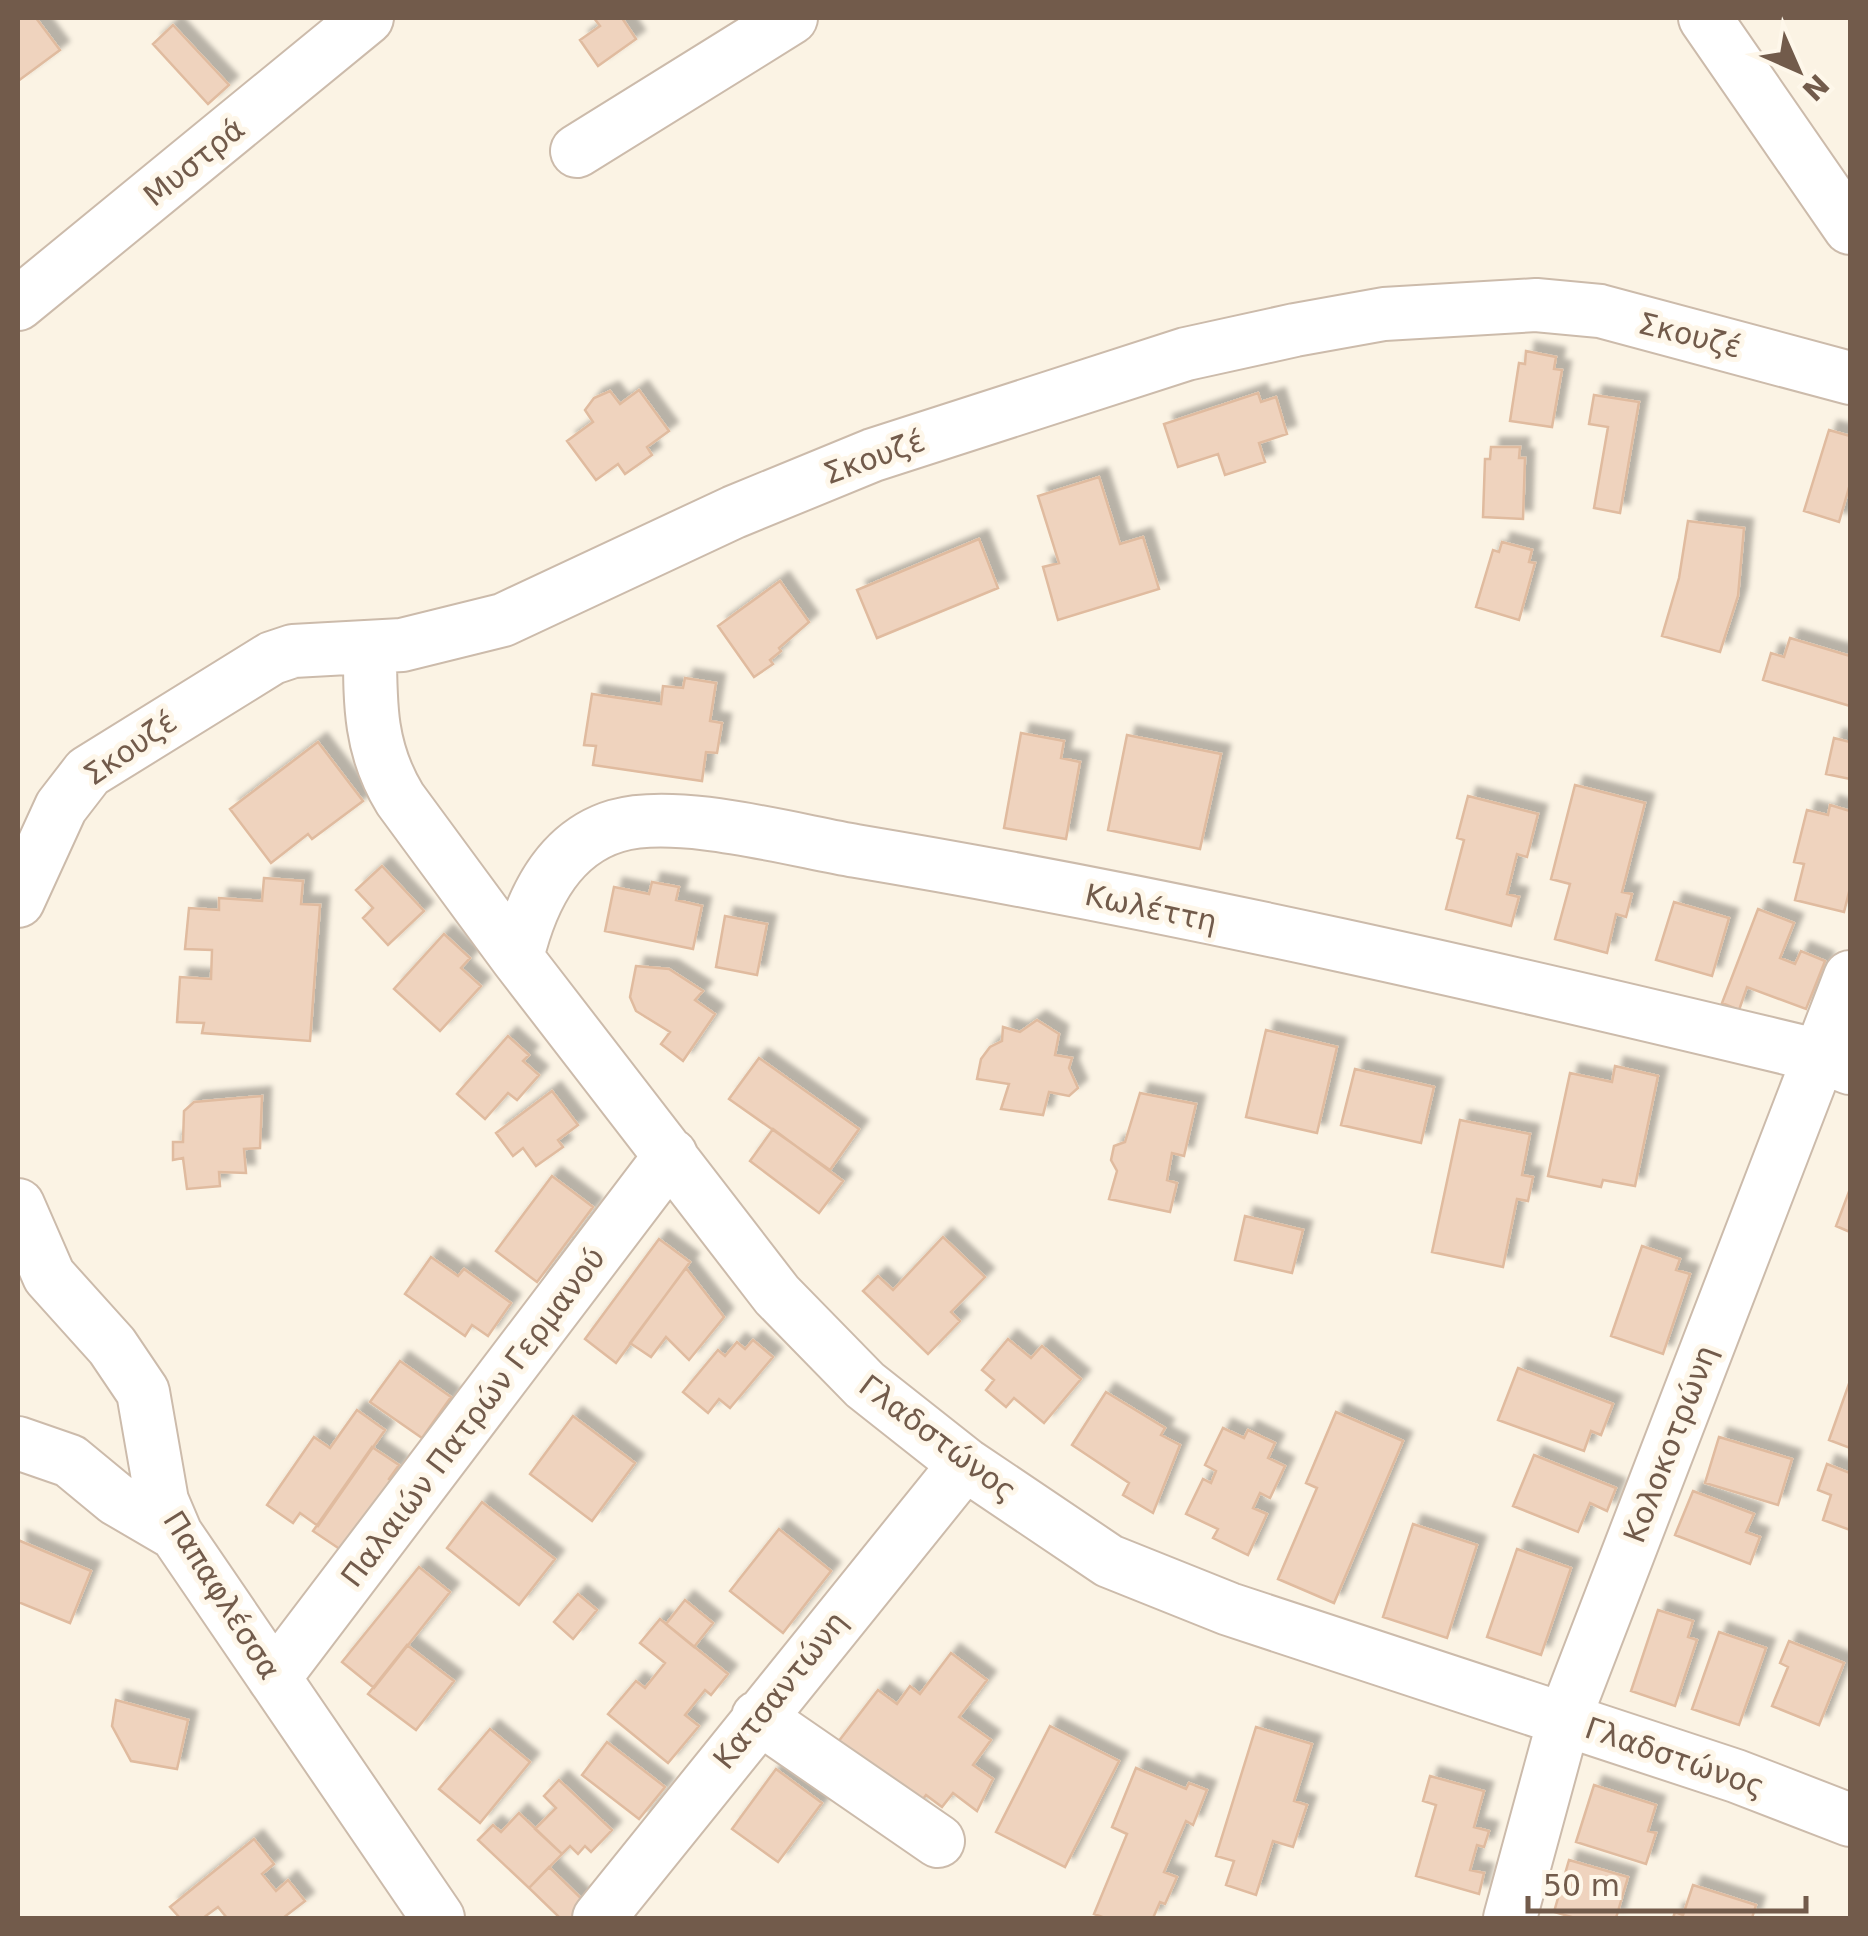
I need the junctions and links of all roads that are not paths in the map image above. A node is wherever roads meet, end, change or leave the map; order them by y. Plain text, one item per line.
1 (367, 18) edge
2 (791, 18) edge
3 (1706, 18) edge
4 (576, 150) dead end
5 (1850, 228) edge
6 (18, 304) edge
7 (1850, 378) edge
8 (370, 649) junction
9 (18, 901) edge
10 (517, 958) junction
11 (1850, 977) edge
12 (1835, 1062) edge
13 (671, 1155) junction
14 (18, 1206) edge
15 (18, 1443) edge
16 (965, 1464) junction
17 (176, 1534) junction
18 (274, 1678) junction
19 (758, 1717) junction
20 (1564, 1720) junction
21 (1850, 1820) edge
22 (938, 1841) dead end
23 (438, 1918) edge
24 (599, 1918) edge
25 (1510, 1918) edge

1 - 6 street, Μυστρά
2 - 4 street
3 - 5 street
7 - 8 street, Σκουζέ
8 - 9 street, Σκουζέ
8 - 10 street, Γλαδστώνος
10 - 12 street, Κωλέττη
10 - 13 street, Γλαδστώνος
11 - 12 street, Κολοκοτρώνη
12 - 20 street, Κολοκοτρώνη
13 - 16 street, Γλαδστώνος
13 - 18 street, Παλαιών Πατρών Γερμανού
14 - 17 street, Παπαφλέσσα
15 - 17 street
16 - 19 street, Κατσαντώνη
16 - 20 street, Γλαδστώνος
17 - 18 street, Παπαφλέσσα
18 - 23 street, Παπαφλέσσα
19 - 22 street
19 - 24 street, Κατσαντώνη
20 - 21 street, Γλαδστώνος
20 - 25 street, Κολοκοτρώνη

